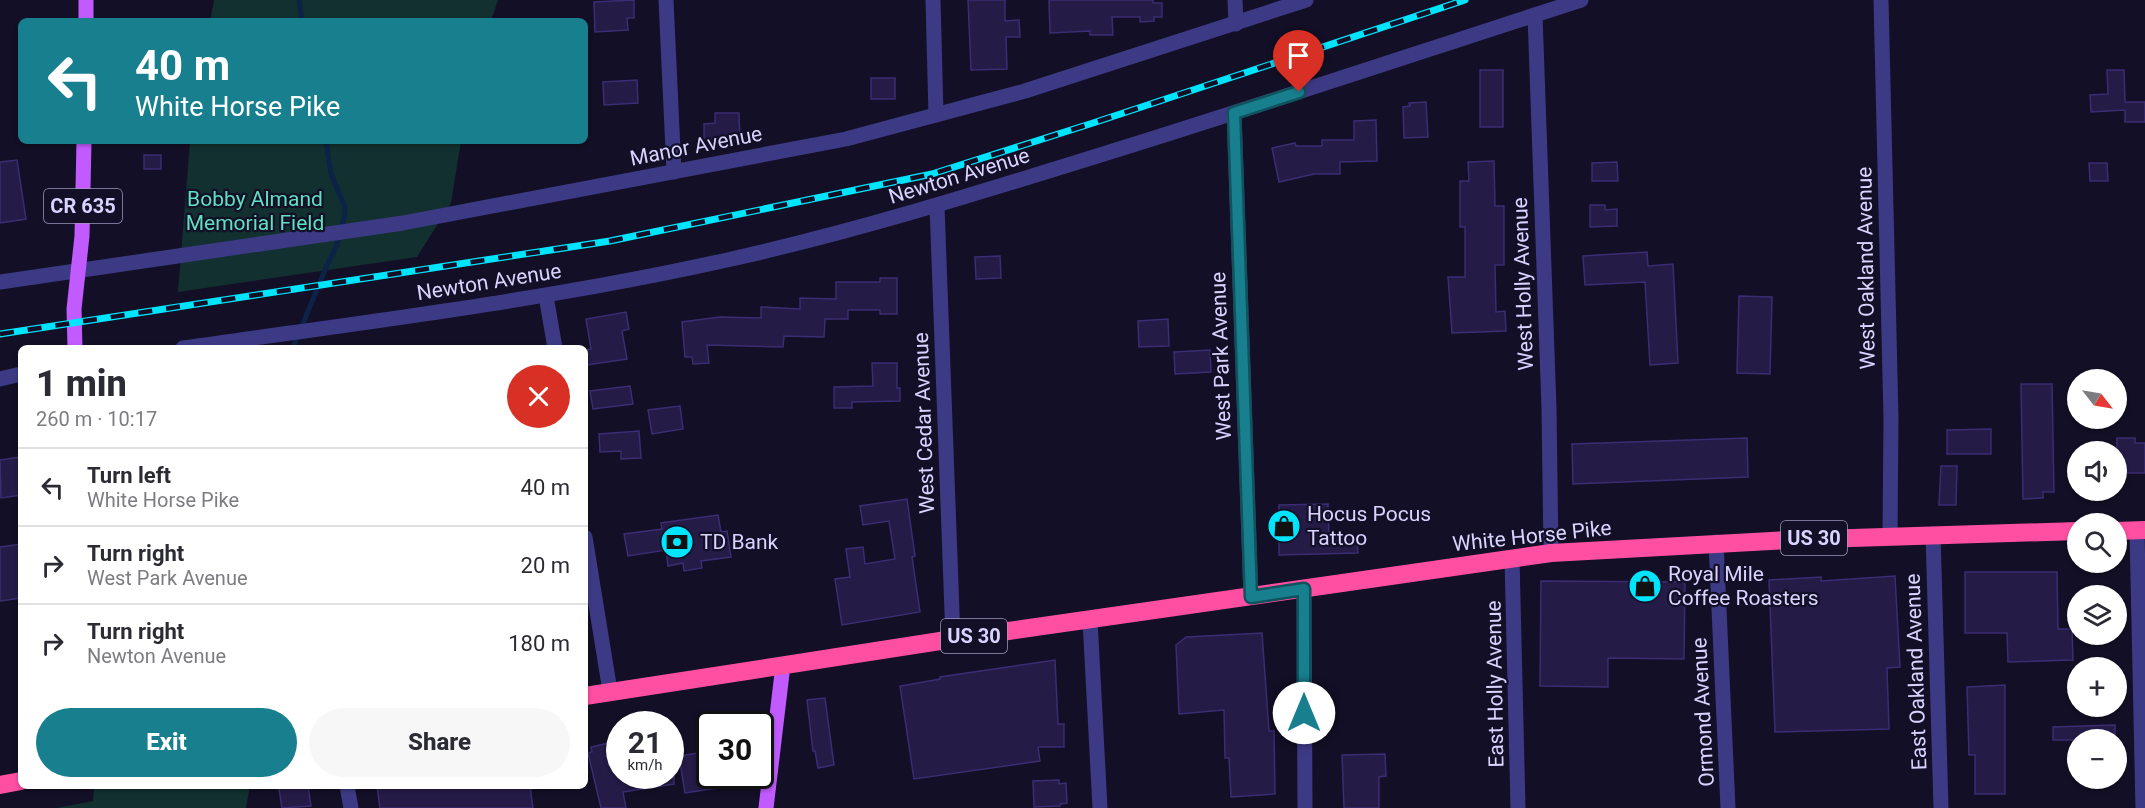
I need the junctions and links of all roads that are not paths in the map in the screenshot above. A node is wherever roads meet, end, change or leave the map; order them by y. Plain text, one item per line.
1 (86, 0) edge
2 (666, 0) edge
3 (933, 0) edge
4 (1235, 0) edge
5 (1306, 0) edge
6 (1581, 0) edge
7 (1881, 0) edge
8 (1535, 15) junction
9 (86, 18) edge
10 (1236, 24) junction
11 (1234, 113) junction
12 (936, 115) junction
13 (84, 144) edge
14 (674, 172) junction
15 (937, 206) junction
16 (78, 270) junction
17 (0, 282) edge
18 (546, 296) junction
19 (75, 345) edge
20 (205, 345) edge
21 (554, 345) edge
22 (18, 375) edge
23 (0, 379) edge
24 (2141, 530) edge
25 (2067, 531) edge
26 (1933, 534) junction
27 (1890, 536) junction
28 (1716, 542) junction
29 (1551, 553) junction
30 (588, 555) edge
31 (1512, 558) junction
32 (1304, 589) junction
33 (1251, 597) junction
34 (1089, 620) junction
35 (953, 639) junction
36 (783, 665) junction
37 (610, 691) junction
38 (588, 695) edge
39 (18, 782) edge
40 (0, 785) edge
41 (348, 789) edge
42 (351, 808) edge
43 (766, 808) edge
44 (1100, 808) edge
45 (1305, 808) edge
46 (1518, 808) edge
47 (1728, 808) edge
48 (1941, 808) edge
49 (2143, 808) edge

1 - 9 main road
2 - 14 street
3 - 12 street
4 - 10 street
5 - 10 street, Manor Avenue
6 - 8 street, Newton Avenue
7 - 27 street, West Oakland Avenue
8 - 11 street, Newton Avenue
8 - 29 street, West Holly Avenue
10 - 12 street, Manor Avenue
11 - 15 street, Newton Avenue
11 - 33 street, West Park Avenue
12 - 14 street, Manor Avenue
13 - 16 main road, CR 635
14 - 16 street, Manor Avenue
15 - 18 street, Newton Avenue
15 - 35 street, West Cedar Avenue
16 - 17 street, Manor Avenue
16 - 19 main road, CR 635
18 - 20 street, Newton Avenue
18 - 21 street
22 - 23 street
24 - 49 street
25 - 26 highway, White Horse Pike / US 30
26 - 27 highway, White Horse Pike / US 30
26 - 48 street, East Oakland Avenue
27 - 28 highway, White Horse Pike / US 30
28 - 29 highway, White Horse Pike / US 30
28 - 47 street, Ormond Avenue
29 - 31 highway, White Horse Pike / US 30
30 - 37 street
31 - 32 highway, White Horse Pike / US 30
31 - 46 street, East Holly Avenue
32 - 33 highway, White Horse Pike / US 30
32 - 45 street
33 - 34 highway, White Horse Pike / US 30
34 - 35 highway, White Horse Pike / US 30
34 - 44 street
35 - 36 highway, White Horse Pike / US 30
36 - 37 highway, US 30
36 - 43 main road
37 - 38 highway, US 30
39 - 40 highway
41 - 42 street

